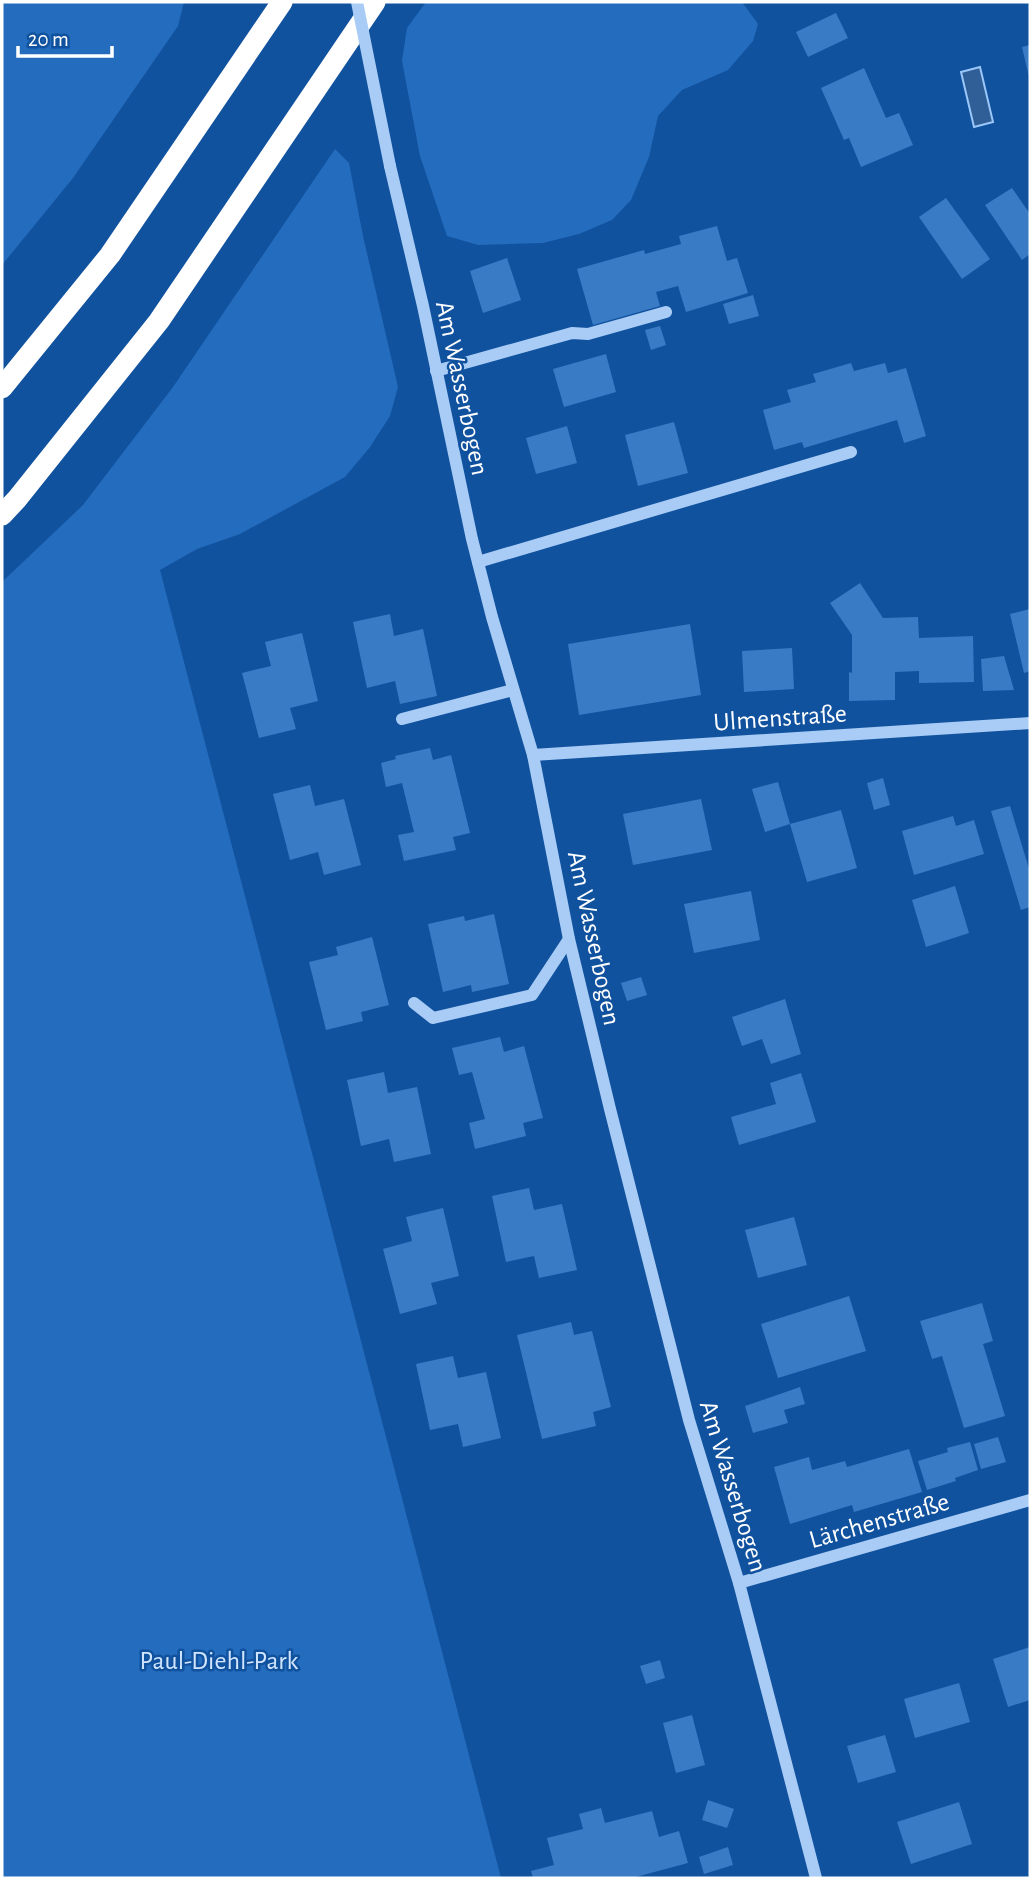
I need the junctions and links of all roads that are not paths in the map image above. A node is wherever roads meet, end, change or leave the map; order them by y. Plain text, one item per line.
1 (282, 2) edge
2 (357, 2) edge
3 (375, 2) edge
4 (666, 312) dead end
5 (436, 371) junction
6 (2, 388) edge
7 (851, 452) dead end
8 (2, 515) edge
9 (478, 562) junction
10 (513, 690) junction
11 (402, 719) dead end
12 (1030, 723) edge
13 (534, 755) junction
14 (569, 939) junction
15 (414, 1003) dead end
16 (1030, 1500) edge
17 (739, 1583) junction
18 (816, 1878) edge

1 - 6 highway
2 - 5 street, Am Wasserbogen, bridge
3 - 8 highway
4 - 5 street
5 - 9 street, Am Wasserbogen
7 - 9 street
9 - 10 street, Am Wasserbogen
10 - 11 street
10 - 13 street, Am Wasserbogen
12 - 13 street, Ulmenstraße
13 - 14 street, Am Wasserbogen
14 - 15 street
14 - 17 street, Am Wasserbogen
16 - 17 street, Lärchenstraße
17 - 18 street, Am Wasserbogen

